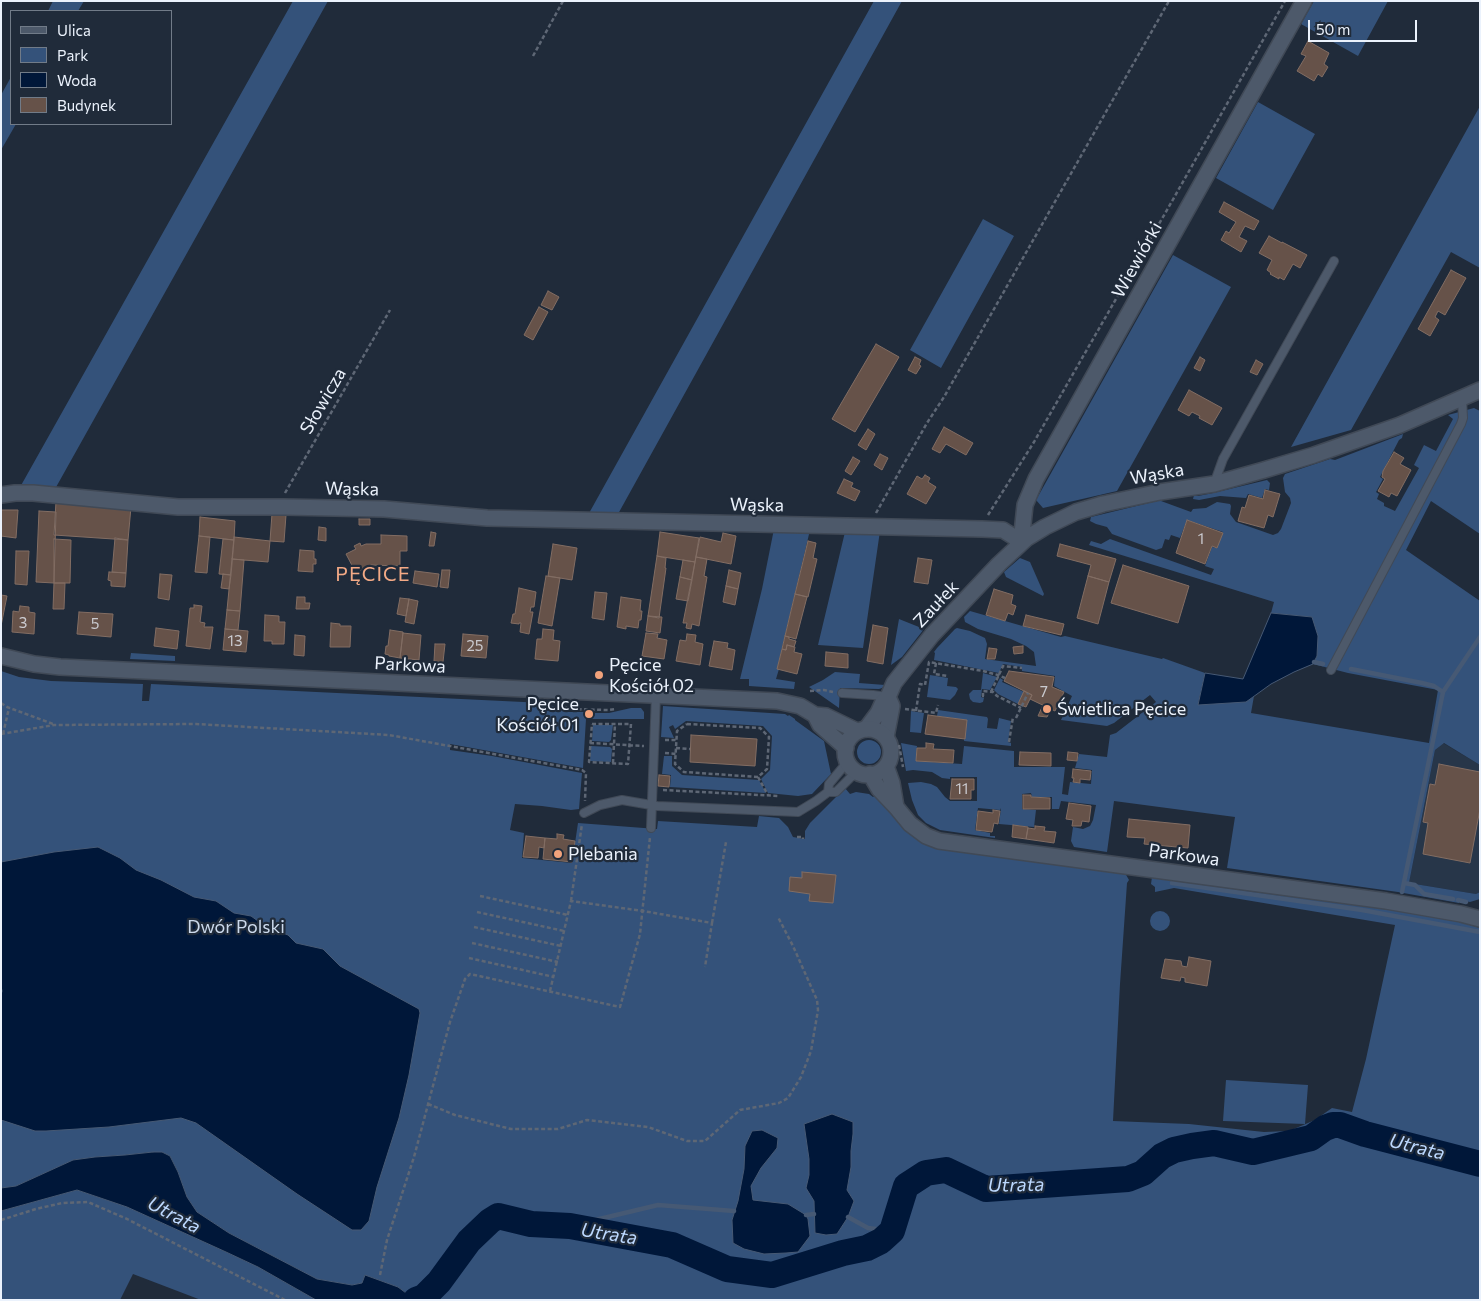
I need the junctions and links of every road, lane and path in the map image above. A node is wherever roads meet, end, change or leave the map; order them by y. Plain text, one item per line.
1 (563, 1) edge
2 (1169, 1) edge
3 (1285, 1) edge
4 (1304, 1) edge
5 (533, 56) dead end
6 (1334, 261) dead end
7 (390, 310) dead end
8 (1480, 390) edge
9 (1462, 399) junction
10 (1214, 484) junction
11 (1, 495) edge
12 (284, 507) junction
13 (873, 526) junction
14 (982, 528) junction
15 (1021, 544) junction
16 (1, 656) edge
17 (936, 663) junction
18 (1022, 668) dead end
19 (1330, 670) dead end
20 (999, 675) junction
21 (948, 676) dead end
22 (1005, 678) dead end
23 (810, 691) dead end
24 (991, 692) junction
25 (842, 693) joint
26 (1028, 693) dead end
27 (656, 695) junction
28 (984, 696) dead end
29 (888, 697) junction
30 (1, 702) edge
31 (938, 705) dead end
32 (9, 708) junction
33 (1021, 708) junction
34 (902, 709) dead end
35 (916, 710) junction
36 (815, 715) junction
37 (615, 724) junction
38 (54, 725) junction
39 (861, 730) junction
40 (2, 734) edge
41 (891, 737) junction
42 (1009, 742) dead end
43 (590, 743) junction
44 (614, 744) junction
45 (629, 745) junction
46 (653, 746) junction
47 (676, 748) junction
48 (690, 749) dead end
49 (846, 754) junction
50 (613, 763) junction
51 (886, 766) junction
52 (903, 766) dead end
53 (864, 773) junction
54 (758, 777) junction
55 (656, 789) dead end
56 (828, 792) junction
57 (768, 795) junction
58 (779, 796) dead end
59 (651, 805) junction
60 (896, 807) junction
61 (584, 813) junction
62 (651, 828) joint
63 (796, 837) dead end
64 (803, 839) dead end
65 (726, 842) dead end
66 (480, 896) dead end
67 (571, 901) junction
68 (643, 911) junction
69 (477, 912) dead end
70 (568, 915) junction
71 (778, 917) dead end
72 (1480, 919) edge
73 (712, 923) junction
74 (474, 927) dead end
75 (564, 931) junction
76 (472, 943) dead end
77 (561, 946) junction
78 (469, 958) dead end
79 (558, 962) junction
80 (705, 968) dead end
81 (554, 977) junction
82 (550, 991) junction
83 (428, 1104) junction
84 (1, 1220) edge
85 (380, 1275) dead end
86 (285, 1300) edge

1 - 5 path
2 - 13 path
3 - 14 path
4 - 15 street, Wiewiórki
6 - 10 lane
7 - 12 path, Słowicza
8 - 9 street, Wąska
9 - 10 street, Wąska
9 - 19 lane
10 - 15 street, Wąska
11 - 12 street, Wąska
12 - 13 street, Wąska
13 - 14 street, Wąska
14 - 15 street, Wąska
15 - 29 street, Zaułek
16 - 27 street, Parkowa
17 - 20 path
17 - 21 path
17 - 35 path
18 - 20 path
20 - 22 path
20 - 24 path
23 - 25 path
24 - 28 path
24 - 33 path
25 - 29 lane
26 - 33 path
27 - 36 street, Parkowa
27 - 46 lane
29 - 39 street, Zaułek
29 - 41 street
30 - 32 path
31 - 35 path
32 - 38 path
32 - 40 path
33 - 42 path
34 - 35 path
36 - 39 street, Parkowa
36 - 49 street, Parkowa
37 - 43 path
37 - 44 path
37 - 45 path
38 - 40 path
38 - 61 path
39 - 41 street
39 - 49 street
41 - 51 street
41 - 52 path
43 - 44 path
43 - 50 path
44 - 45 path
44 - 50 path
45 - 46 path
45 - 50 path
46 - 59 lane
47 - 48 path
47 - 54 path
47 - 54 path
49 - 53 street
49 - 56 lane
51 - 53 street
51 - 60 street
53 - 56 lane
53 - 60 street, Parkowa
54 - 57 path
55 - 57 path
56 - 59 lane
57 - 58 path
59 - 61 lane
59 - 62 lane
60 - 72 street, Parkowa
61 - 67 path
62 - 68 path
63 - 64 path
65 - 73 path
66 - 70 path
67 - 68 path
67 - 70 path
68 - 73 path
68 - 82 path
69 - 75 path
70 - 75 path
71 - 83 path
73 - 80 path
74 - 77 path
75 - 77 path
76 - 79 path
77 - 79 path
78 - 81 path
79 - 81 path
81 - 82 path
82 - 83 path
83 - 85 path
84 - 86 path

